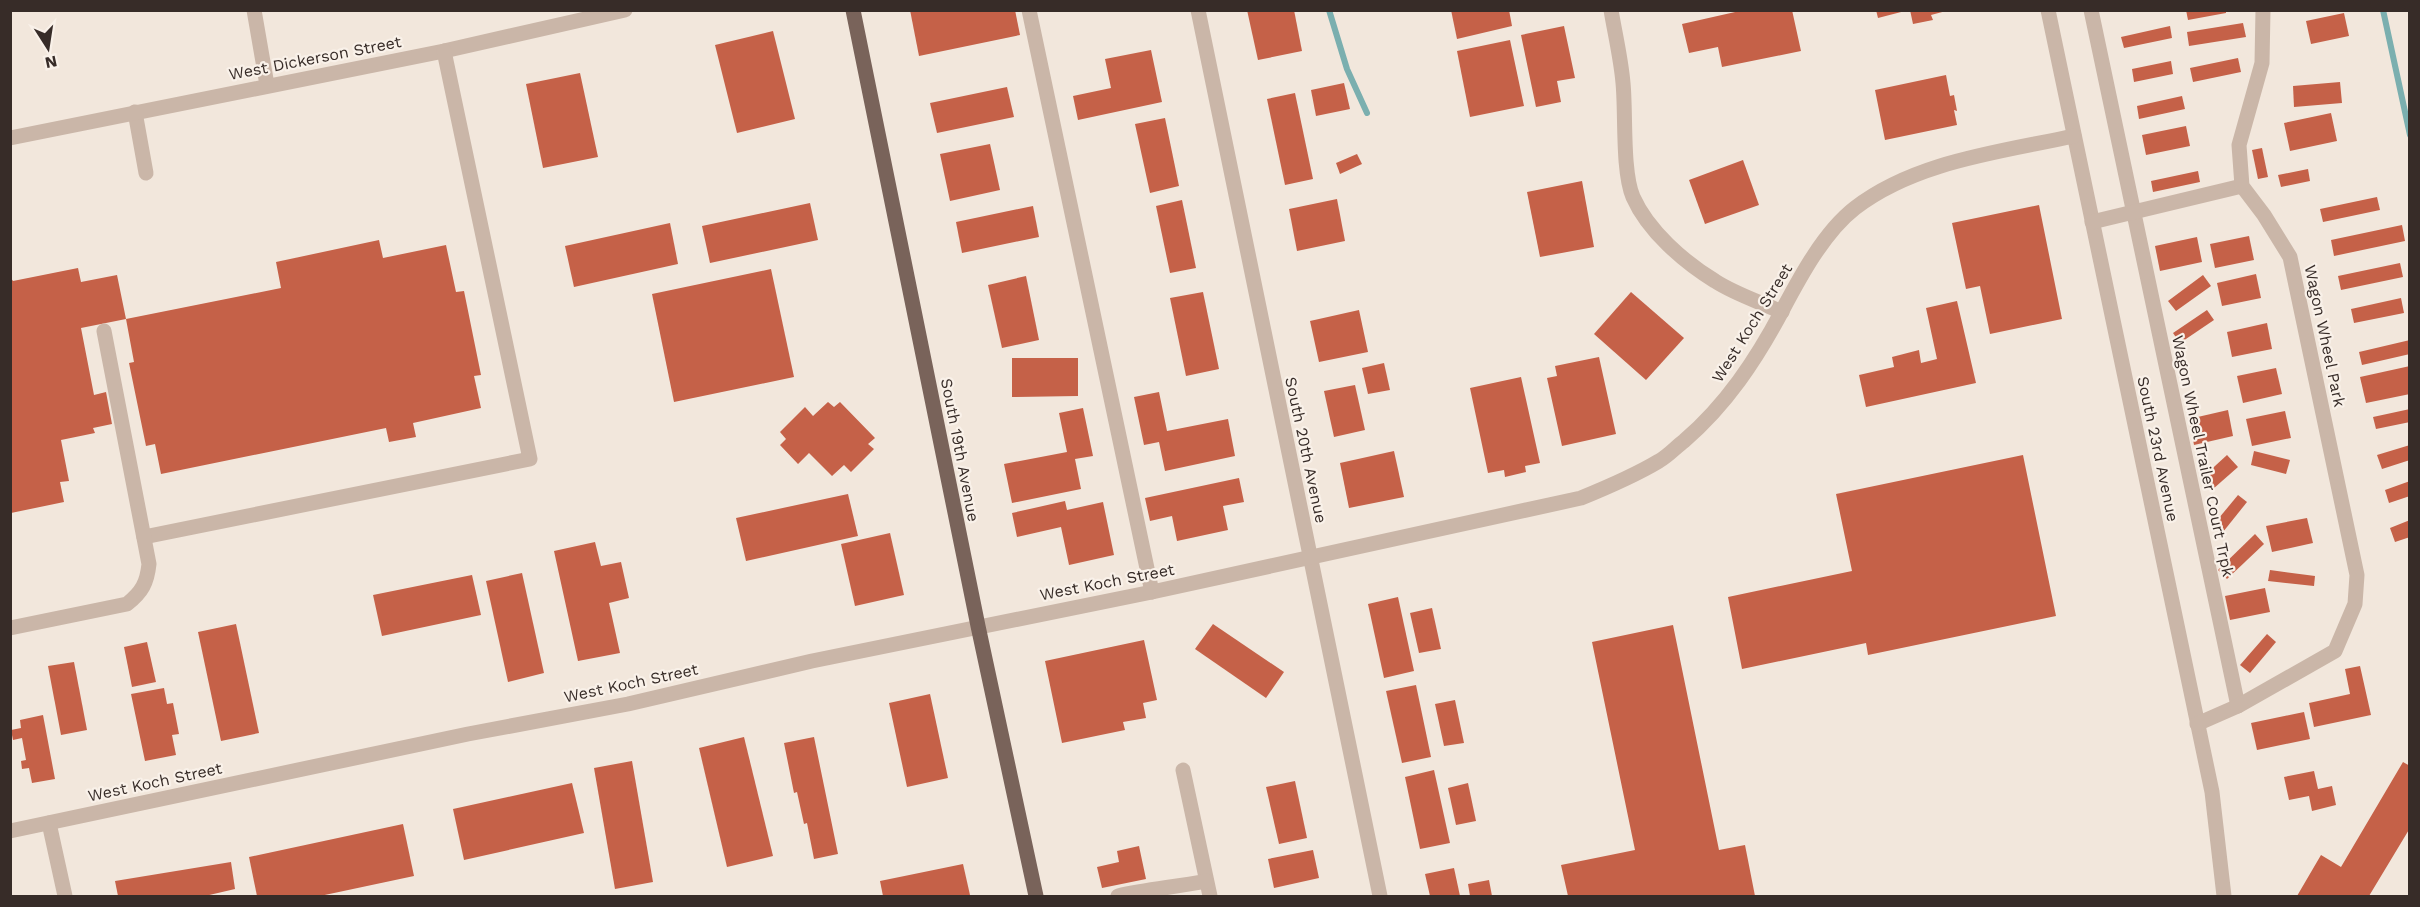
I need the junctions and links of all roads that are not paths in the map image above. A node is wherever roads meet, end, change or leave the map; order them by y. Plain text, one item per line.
1 (254, 10) edge
2 (625, 10) edge
3 (854, 10) edge
4 (1029, 10) edge
5 (1198, 10) edge
6 (1611, 10) edge
7 (2048, 10) edge
8 (2091, 10) edge
9 (2263, 10) edge
10 (444, 51) junction
11 (267, 85) junction
12 (135, 112) junction
13 (2074, 136) junction
14 (10, 138) edge
15 (147, 173) dead end
16 (2242, 186) junction
17 (2135, 213) junction
18 (2092, 222) junction
19 (1782, 312) junction
20 (104, 332) dead end
21 (144, 537) junction
22 (1310, 558) junction
23 (1152, 592) junction
24 (978, 626) junction
25 (10, 628) edge
26 (2238, 706) junction
27 (2197, 724) junction
28 (1183, 770) dead end
29 (50, 822) junction
30 (10, 831) edge
31 (1208, 889) edge
32 (65, 897) edge
33 (1036, 897) edge
34 (1118, 897) edge
35 (1380, 897) edge
36 (2224, 897) edge

1 - 11 street
2 - 10 street, West Dickerson Street
3 - 24 main road, South 19th Avenue
4 - 23 street
5 - 22 street, South 20th Avenue
6 - 19 street
7 - 13 street, South 23rd Avenue
8 - 17 street, Wagon Wheel Trailer Court Trpk
9 - 16 street
10 - 11 street, West Dickerson Street
10 - 21 street
11 - 12 street, West Dickerson Street
12 - 14 street, West Dickerson Street
12 - 15 street
13 - 18 street, South 23rd Avenue
13 - 19 street, West Koch Street
16 - 17 street
16 - 26 street, Wagon Wheel Park
17 - 18 street
17 - 26 street, Wagon Wheel Trailer Court Trpk
18 - 27 street, South 23rd Avenue
19 - 22 street, West Koch Street
20 - 21 street
21 - 25 street
22 - 23 street, West Koch Street
22 - 35 street, South 20th Avenue
23 - 24 street, West Koch Street
24 - 29 street, West Koch Street
24 - 33 main road, South 19th Avenue
26 - 27 street
27 - 36 street, South 23rd Avenue
28 - 31 street
29 - 30 street, West Koch Street
29 - 32 street
31 - 34 street

